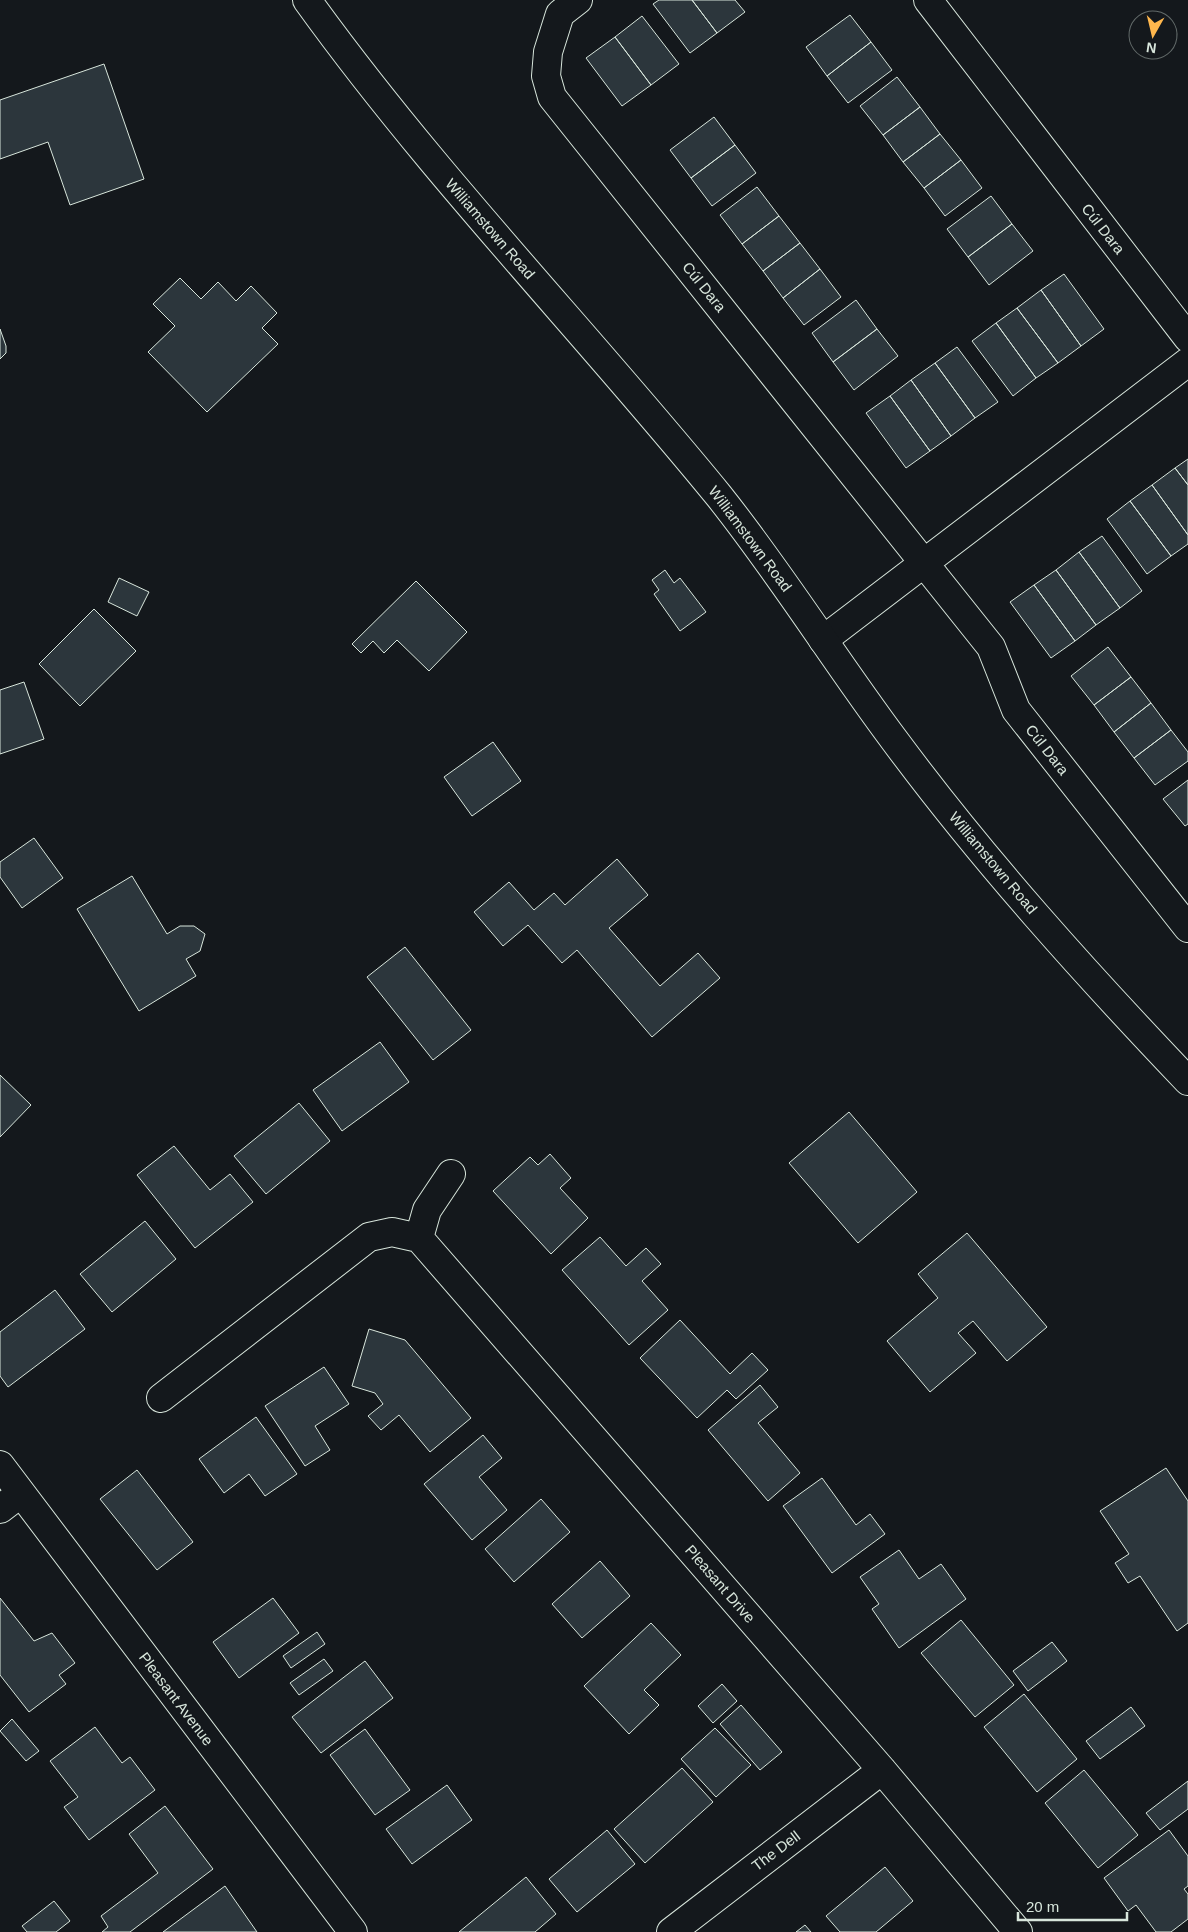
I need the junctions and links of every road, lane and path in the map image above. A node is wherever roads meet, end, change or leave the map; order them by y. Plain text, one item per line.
1 (307, 0) edge
2 (578, 0) edge
3 (928, 0) edge
4 (1188, 338) edge
5 (1188, 362) edge
6 (924, 563) junction
7 (823, 640) junction
8 (1188, 928) edge
9 (1188, 1081) edge
10 (451, 1174) dead end
11 (419, 1238) junction
12 (161, 1398) dead end
13 (0, 1464) edge
14 (10, 1501) edge
15 (882, 1770) junction
16 (353, 1932) edge
17 (671, 1932) edge
18 (1018, 1932) edge

1 - 7 street, Williamstown Road
2 - 6 street, Cúl Dara
3 - 4 street, Cúl Dara
5 - 6 street
6 - 7 street
6 - 8 street, Cúl Dara
7 - 9 street, Williamstown Road
10 - 11 street
11 - 12 street
11 - 15 street, Pleasant Drive
13 - 14 street, Pleasant Avenue
14 - 16 street, Pleasant Avenue
15 - 17 street, The Dell
15 - 18 street, Pleasant Drive

